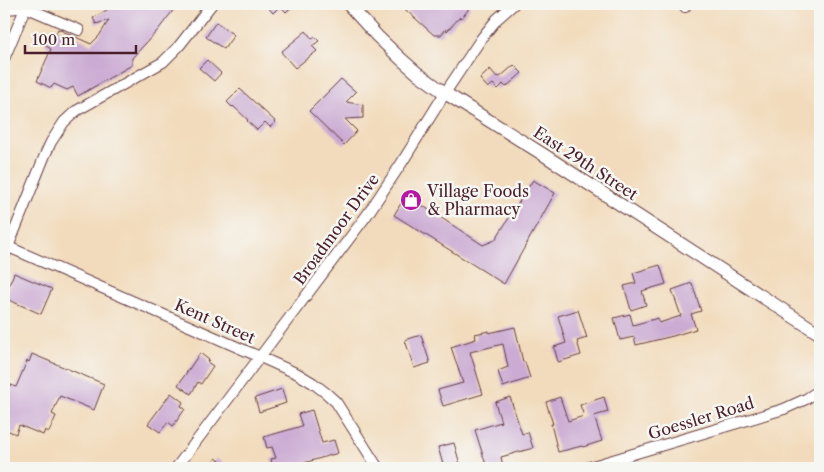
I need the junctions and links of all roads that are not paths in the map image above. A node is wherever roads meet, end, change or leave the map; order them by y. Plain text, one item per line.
1 (212, 4) edge
2 (348, 4) edge
3 (514, 4) edge
4 (25, 5) edge
5 (4, 7) edge
6 (78, 30) dead end
7 (4, 59) edge
8 (445, 92) junction
9 (5, 249) edge
10 (820, 334) edge
11 (260, 357) junction
12 (820, 390) edge
13 (176, 468) edge
14 (378, 468) edge
15 (586, 468) edge

1 - 9 street
2 - 8 main road, East 29th Street
3 - 8 street, Broadmoor Drive
4 - 5 street
4 - 6 street
4 - 7 street
8 - 10 main road, East 29th Street
8 - 11 street, Broadmoor Drive
9 - 11 street, Kent Street
11 - 13 street, Broadmoor Drive
11 - 14 street, Kent Street
12 - 15 street, Goessler Road

